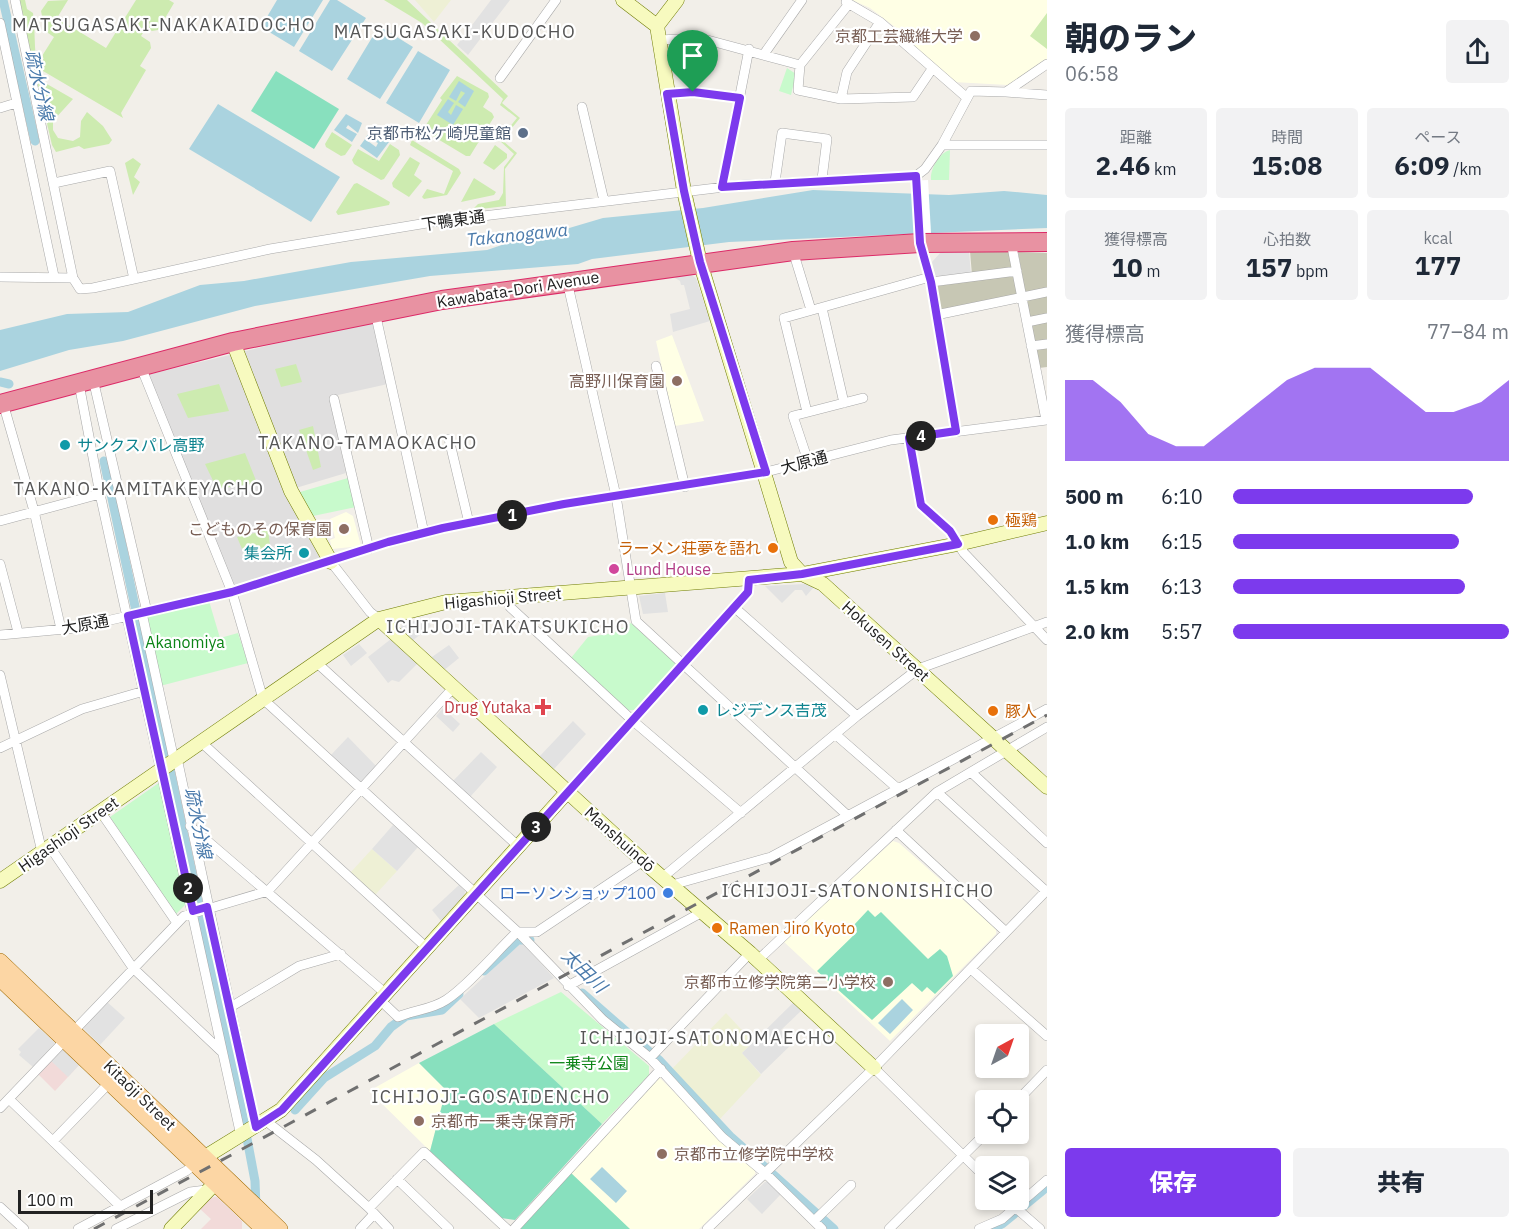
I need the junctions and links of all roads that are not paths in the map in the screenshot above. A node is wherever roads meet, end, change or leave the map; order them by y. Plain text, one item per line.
1 (15, 0) edge
2 (556, 0) edge
3 (623, 0) edge
4 (677, 0) edge
5 (802, 0) edge
6 (846, 2) edge
7 (880, 22) junction
8 (0, 23) edge
9 (658, 33) junction
10 (750, 50) junction
11 (764, 54) junction
12 (1047, 64) edge
13 (800, 65) junction
14 (932, 69) junction
15 (501, 78) dead end
16 (1006, 92) junction
17 (667, 94) junction
18 (1047, 95) edge
19 (966, 97) junction
20 (740, 98) junction
21 (841, 99) junction
22 (16, 103) junction
23 (582, 107) dead end
24 (0, 108) edge
25 (1047, 145) edge
26 (942, 146) junction
27 (916, 178) junction
28 (822, 179) junction
29 (775, 182) junction
30 (54, 183) junction
31 (722, 187) junction
32 (685, 195) junction
33 (604, 201) junction
34 (920, 238) junction
35 (1011, 242) junction
36 (1047, 242) edge
37 (793, 252) junction
38 (699, 257) junction
39 (1017, 271) junction
40 (54, 276) junction
41 (0, 277) edge
42 (74, 278) junction
43 (134, 279) junction
44 (931, 280) junction
45 (567, 281) junction
46 (1047, 292) edge
47 (1022, 298) junction
48 (822, 308) junction
49 (811, 310) junction
50 (375, 312) junction
51 (936, 315) junction
52 (1047, 318) edge
53 (1027, 322) junction
54 (233, 342) junction
55 (1047, 344) edge
56 (1031, 346) junction
57 (657, 366) dead end
58 (141, 367) junction
59 (1047, 371) edge
60 (1036, 373) junction
61 (86, 381) junction
62 (863, 398) dead end
63 (334, 399) dead end
64 (844, 403) junction
65 (2, 404) edge
66 (807, 412) junction
67 (1046, 420) edge
68 (956, 431) junction
69 (909, 438) junction
70 (449, 439) dead end
71 (808, 461) junction
72 (766, 472) junction
73 (685, 487) junction
74 (100, 494) junction
75 (616, 496) junction
76 (34, 511) junction
77 (0, 521) edge
78 (469, 523) junction
79 (1047, 523) edge
80 (424, 533) junction
81 (958, 544) junction
82 (369, 549) junction
83 (331, 562) junction
84 (0, 564) edge
85 (802, 574) junction
86 (749, 580) junction
87 (630, 588) junction
88 (232, 592) junction
89 (507, 597) junction
90 (734, 607) junction
91 (138, 614) junction
92 (379, 619) junction
93 (1047, 622) edge
94 (1034, 627) junction
95 (61, 629) junction
96 (18, 632) junction
97 (0, 635) edge
98 (1047, 640) edge
99 (316, 662) junction
100 (683, 663) junction
101 (918, 669) junction
102 (0, 675) edge
103 (453, 688) junction
104 (144, 691) junction
105 (263, 699) junction
106 (1047, 709) edge
107 (857, 716) junction
108 (632, 720) junction
109 (1046, 729) edge
110 (835, 734) junction
111 (993, 738) junction
112 (16, 741) junction
113 (201, 742) junction
114 (404, 743) junction
115 (0, 748) edge
116 (1008, 752) junction
117 (170, 763) junction
118 (797, 766) junction
119 (972, 773) junction
120 (1047, 786) edge
121 (897, 788) junction
122 (362, 790) junction
123 (568, 791) junction
124 (938, 792) junction
125 (100, 810) junction
126 (741, 813) junction
127 (847, 815) junction
128 (190, 826) junction
129 (896, 830) junction
130 (1047, 843) edge
131 (312, 844) junction
132 (518, 846) junction
133 (46, 850) junction
134 (643, 861) junction
135 (0, 881) edge
136 (668, 881) junction
137 (268, 891) junction
138 (1047, 891) edge
139 (475, 894) junction
140 (207, 907) junction
141 (193, 911) junction
142 (704, 911) junction
143 (177, 923) junction
144 (1006, 932) junction
145 (521, 936) junction
146 (427, 948) junction
147 (341, 954) junction
148 (754, 956) junction
149 (0, 961) edge
150 (133, 968) junction
151 (971, 969) junction
152 (0, 979) edge
153 (571, 984) junction
154 (382, 996) junction
155 (229, 1008) junction
156 (68, 1034) junction
157 (1047, 1036) edge
158 (222, 1052) junction
159 (652, 1056) junction
160 (874, 1068) junction
161 (661, 1069) junction
162 (1047, 1070) edge
163 (113, 1078) junction
164 (1028, 1090) edge
165 (9, 1099) junction
166 (0, 1108) edge
167 (252, 1129) junction
168 (52, 1140) junction
169 (975, 1144) edge
170 (963, 1156) junction
171 (200, 1161) junction
172 (975, 1167) edge
173 (768, 1170) junction
174 (397, 1179) junction
175 (1047, 1180) edge
176 (214, 1182) junction
177 (851, 1185) dead end
178 (1029, 1199) edge
179 (120, 1206) junction
180 (0, 1207) edge
181 (1018, 1210) joint
182 (372, 1211) junction
183 (818, 1218) junction
184 (259, 1219) edge
185 (710, 1228) edge
186 (24, 1229) edge
187 (78, 1229) edge
188 (116, 1229) edge
189 (171, 1229) edge
190 (360, 1229) edge
191 (389, 1229) edge
192 (449, 1229) edge
193 (507, 1229) edge
194 (513, 1229) edge
195 (822, 1229) edge
196 (890, 1229) edge
197 (979, 1229) edge
198 (1040, 1229) edge

1 - 30 street
2 - 15 street
3 - 9 street
4 - 9 street
5 - 11 street
6 - 7 street
6 - 13 street
7 - 14 street
7 - 21 street
8 - 22 street
9 - 10 street
9 - 17 street
10 - 11 street
10 - 20 street
11 - 13 street
12 - 16 street
13 - 21 street
14 - 19 street
14 - 21 street
16 - 18 street
16 - 19 street
17 - 20 street
17 - 32 street
19 - 26 street
20 - 31 street
22 - 24 street
22 - 40 street
23 - 33 street
25 - 26 street
26 - 27 street
27 - 28 street, 下鴨東通
27 - 34 street
28 - 29 street, 下鴨東通
28 - 29 street
29 - 31 street, 下鴨東通
30 - 42 street
30 - 43 street
31 - 32 street, 下鴨東通
32 - 33 street, 下鴨東通
32 - 38 street
33 - 43 street, 下鴨東通
34 - 35 highway, Kawabata-Dori Avenue
34 - 37 highway, Kawabata-Dori Avenue
34 - 44 street
35 - 36 highway, Kawabata-Dori Avenue
35 - 39 street
37 - 38 highway, Kawabata-Dori Avenue
37 - 49 street
38 - 45 highway, Kawabata-Dori Avenue
38 - 72 street
39 - 44 street
39 - 47 street
40 - 41 street, 下鴨東通
40 - 42 street, 下鴨東通
42 - 43 street, 下鴨東通
44 - 48 street
44 - 51 street
45 - 50 highway, Kawabata-Dori Avenue
45 - 75 street
46 - 47 street
47 - 51 street
47 - 53 street
48 - 49 street
48 - 64 street
49 - 66 street
50 - 54 highway, Kawabata-Dori Avenue
50 - 80 street
51 - 68 street
52 - 53 street
53 - 56 street
54 - 58 highway, Kawabata-Dori Avenue
54 - 83 street, Manshuindō
55 - 56 street
56 - 60 street
57 - 73 street
58 - 61 highway, Kawabata-Dori Avenue
58 - 88 street
59 - 60 street
60 - 67 street
61 - 65 highway, Kawabata-Dori Avenue
61 - 74 street
61 - 91 street
62 - 64 street
63 - 82 street
64 - 66 street
65 - 76 street
66 - 71 street
67 - 68 street, 大原通
68 - 69 street, 大原通
69 - 71 street, 大原通
69 - 81 street
70 - 78 street
71 - 72 street, 大原通
72 - 73 street, 大原通
72 - 85 street
73 - 75 street, 大原通
74 - 76 street
74 - 91 street
75 - 78 street, 大原通
75 - 87 street
76 - 77 street
76 - 95 street
78 - 80 street, 大原通
79 - 81 street, Higashioji Street
80 - 82 street, 大原通
81 - 85 street, Higashioji Street
81 - 94 street
82 - 83 street, 大原通
83 - 88 street, 大原通
83 - 92 street, Manshuindō
84 - 96 street
85 - 86 street, Higashioji Street
85 - 101 street, Hokusen Street
86 - 87 street, Higashioji Street
86 - 90 street
87 - 89 street, Higashioji Street
87 - 100 street
88 - 91 street, 大原通
88 - 105 street
89 - 92 street, Higashioji Street
89 - 108 street
90 - 100 street
90 - 107 street
91 - 95 street, 大原通
91 - 104 street
91 - 117 street
92 - 99 street, Higashioji Street
92 - 103 street, Manshuindō
93 - 94 street
94 - 98 street
94 - 101 street
95 - 96 street, 大原通
96 - 97 street, 大原通
99 - 105 street, Higashioji Street
99 - 114 street
100 - 108 street
100 - 118 street
101 - 107 street
101 - 111 street, Hokusen Street
102 - 112 street
103 - 114 street
103 - 123 street, Manshuindō
104 - 112 street
104 - 117 street
105 - 113 street, Higashioji Street
105 - 122 street
106 - 111 street
107 - 110 street
108 - 123 street
108 - 126 street
109 - 116 street
110 - 118 street
110 - 121 street
111 - 116 street, Hokusen Street
111 - 121 street
112 - 115 street
112 - 133 street
113 - 117 street, Higashioji Street
113 - 131 street
114 - 122 street
114 - 132 street
116 - 119 street
116 - 120 street, Hokusen Street
117 - 125 street, Higashioji Street
117 - 128 street
117 - 141 street
118 - 126 street
118 - 127 street
119 - 124 street
119 - 130 street
121 - 127 street
122 - 131 street
122 - 139 street
123 - 132 street
123 - 134 street, Manshuindō
124 - 129 street
124 - 138 street
125 - 133 street, Higashioji Street
125 - 143 street
126 - 136 street
127 - 136 street
128 - 137 street
128 - 140 street
129 - 144 street
129 - 148 street
131 - 137 street
131 - 146 street
132 - 139 street
133 - 135 street, Higashioji Street
133 - 150 street
134 - 136 street, Manshuindō
134 - 145 street
136 - 142 street, Manshuindō
137 - 140 street
137 - 147 street
138 - 144 street
139 - 145 street
139 - 146 street
140 - 141 street
140 - 155 street
141 - 143 street
141 - 158 street
142 - 148 street, Manshuindō
142 - 153 street
143 - 150 street
144 - 151 street
145 - 153 street
145 - 154 street
146 - 154 street
147 - 154 street
147 - 155 street
148 - 159 street
148 - 160 street, Manshuindō
149 - 156 main road, Kitaōji Street
150 - 156 street
150 - 158 street
151 - 157 street
151 - 160 street
152 - 156 main road, Kitaōji Street
153 - 159 street
154 - 167 street
155 - 167 street
156 - 163 main road, Kitaōji Street
156 - 165 street
158 - 167 street
159 - 161 street
160 - 170 street, Manshuindō
160 - 173 street
161 - 173 street
161 - 194 street
162 - 164 street
163 - 168 street
163 - 171 main road, Kitaōji Street
165 - 166 street
165 - 168 street
167 - 171 street
167 - 182 street
168 - 179 street
169 - 170 street
170 - 172 street, Manshuindō
170 - 196 street
171 - 176 main road, Kitaōji Street
171 - 179 street
173 - 183 street
173 - 185 street
174 - 182 street
174 - 192 street
174 - 193 street
175 - 178 street
176 - 184 main road, Kitaōji Street
176 - 188 street
176 - 189 street
177 - 183 street
179 - 187 street
180 - 186 street
181 - 197 street
181 - 198 street
182 - 190 street
182 - 191 street
183 - 195 street

